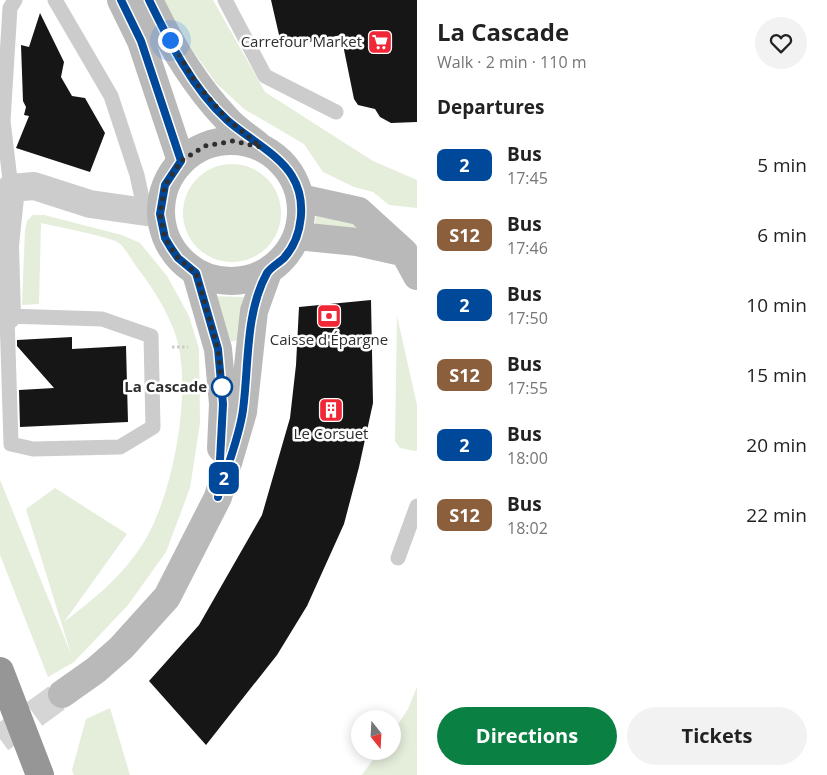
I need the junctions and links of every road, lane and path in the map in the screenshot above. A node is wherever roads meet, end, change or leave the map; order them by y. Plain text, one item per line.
1 (15, 0) edge
2 (55, 0) edge
3 (121, 0) edge
4 (149, 0) edge
5 (225, 0) edge
6 (336, 112) dead end
7 (261, 147) junction
8 (181, 161) junction
9 (11, 188) junction
10 (300, 198) junction
11 (152, 213) junction
12 (297, 236) junction
13 (410, 247) edge
14 (268, 272) junction
15 (196, 273) junction
16 (417, 276) edge
17 (7, 316) junction
18 (216, 344) junction
19 (151, 346) junction
20 (218, 497) junction
21 (417, 506) edge
22 (398, 558) dead end
23 (0, 671) edge
24 (62, 694) tunnel mouth
25 (40, 775) edge

1 - 9 lane
2 - 11 lane
3 - 8 main road
4 - 7 main road
5 - 6 lane
7 - 8 main road
7 - 10 main road
8 - 11 main road
9 - 11 street
9 - 17 street
10 - 12 main road
10 - 13 main road
11 - 15 main road
12 - 13 main road
12 - 14 main road
13 - 16 main road
14 - 15 main road
14 - 20 main road
15 - 18 main road
17 - 19 lane
17 - 19 lane
18 - 19 path
18 - 20 main road
20 - 24 main road
21 - 22 lane
23 - 25 highway

